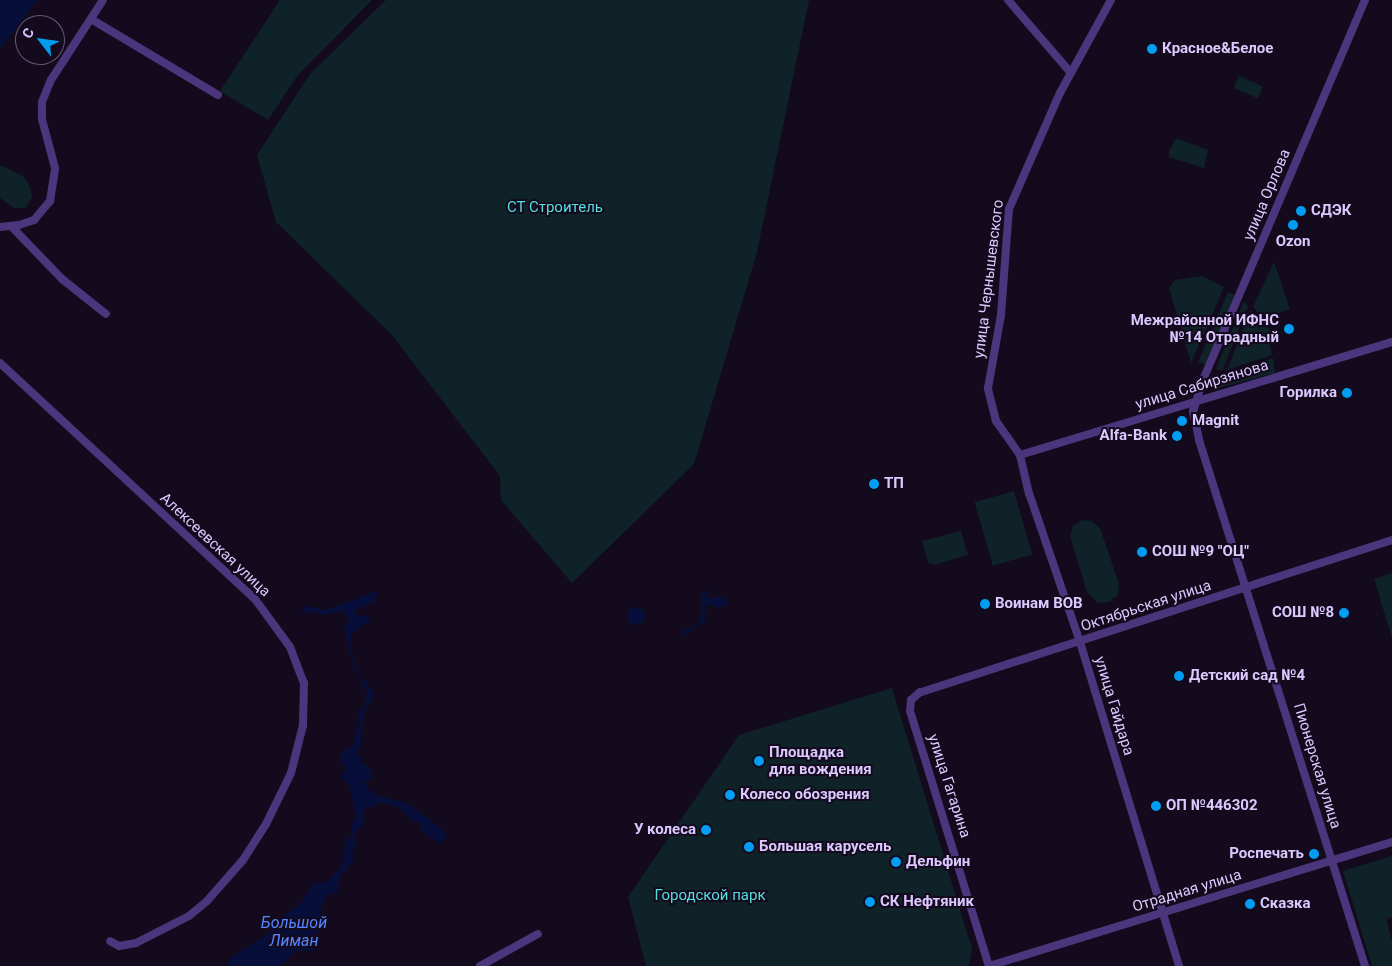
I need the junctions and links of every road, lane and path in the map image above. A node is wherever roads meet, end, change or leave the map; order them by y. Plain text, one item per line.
1 (103, 0) edge
2 (1008, 0) edge
3 (1111, 0) edge
4 (1365, 0) edge
5 (91, 19) junction
6 (1071, 74) junction
7 (218, 95) dead end
8 (11, 226) junction
9 (0, 227) edge
10 (106, 314) dead end
11 (1392, 342) edge
12 (0, 363) edge
13 (1195, 402) junction
14 (1020, 455) junction
15 (1392, 540) edge
16 (1247, 588) junction
17 (1080, 642) junction
18 (911, 700) joint
19 (1392, 842) edge
20 (1332, 861) junction
21 (1163, 912) junction
22 (538, 934) dead end
23 (110, 941) dead end
24 (480, 966) edge
25 (989, 966) edge
26 (1180, 966) edge
27 (1365, 966) edge

1 - 5 street
2 - 6 street
3 - 6 street, улица Чернышевского
4 - 13 street, улица Орлова
5 - 7 street
5 - 8 street
6 - 14 street, улица Чернышевского
8 - 9 street
8 - 10 street
11 - 13 street, улица Сабирзянова
12 - 23 street, Алексеевская улица
13 - 14 street, улица Сабирзянова
13 - 16 street, Пионерская улица
14 - 17 street, улица Гайдара
15 - 16 street, Октябрьская улица
16 - 17 street, Октябрьская улица
16 - 20 street, Пионерская улица
17 - 18 street, Октябрьская улица
17 - 21 street, улица Гайдара
18 - 25 street, улица Гагарина
19 - 20 street, Отрадная улица
20 - 21 street, Отрадная улица
20 - 27 street, Пионерская улица
21 - 25 street, Отрадная улица
21 - 26 street, улица Гайдара
22 - 24 street

